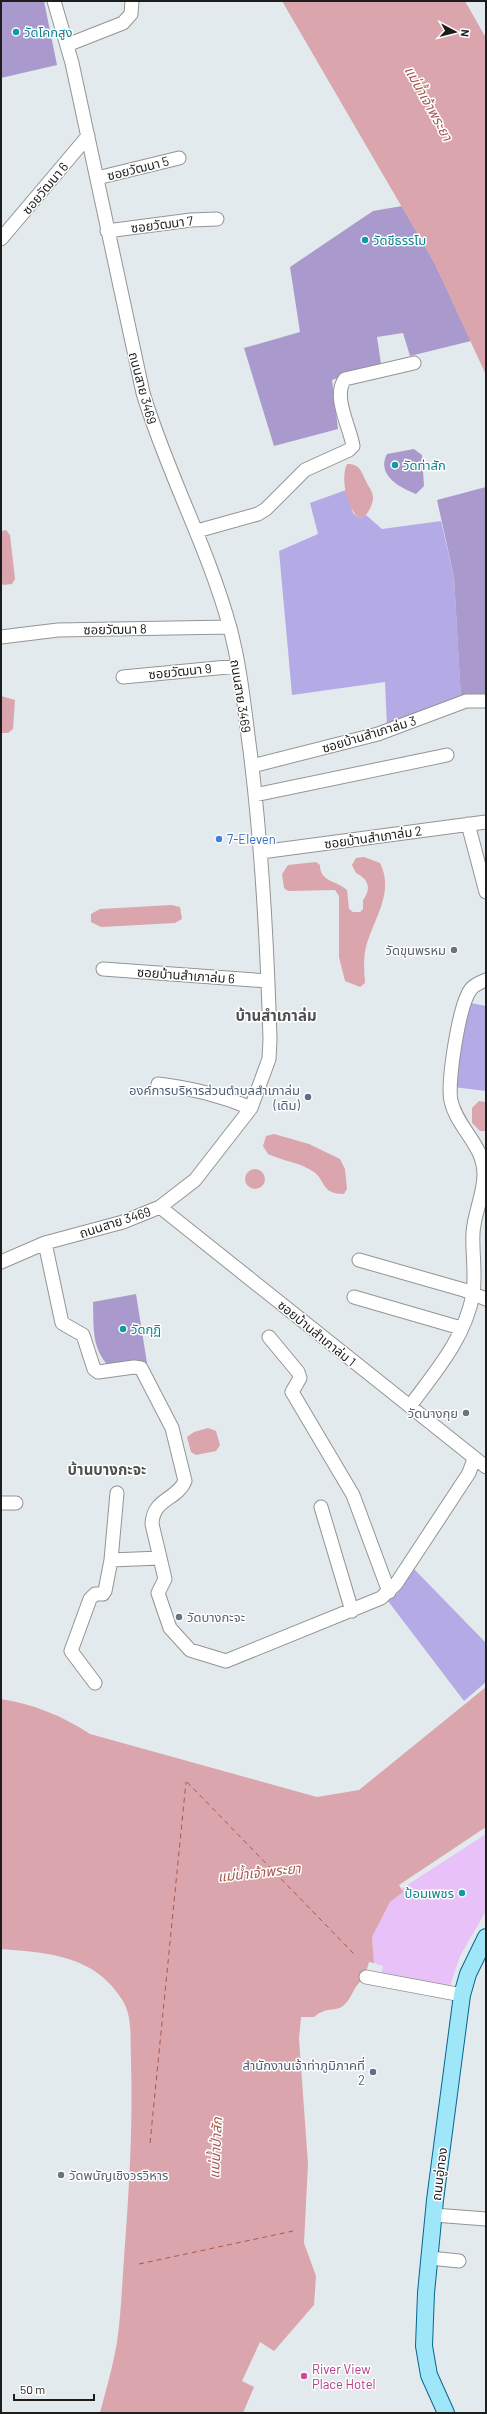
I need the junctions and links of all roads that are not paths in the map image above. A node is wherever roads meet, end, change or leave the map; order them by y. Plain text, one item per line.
1 (54, 1) edge
2 (132, 1) edge
3 (67, 45) junction
4 (88, 136) junction
5 (178, 158) dead end
6 (97, 178) junction
7 (217, 218) dead end
8 (107, 231) junction
9 (1, 239) edge
10 (414, 363) dead end
11 (197, 531) junction
12 (230, 628) junction
13 (1, 636) edge
14 (238, 666) junction
15 (123, 677) dead end
16 (486, 701) edge
17 (447, 755) dead end
18 (252, 766) junction
19 (255, 794) junction
20 (486, 822) edge
21 (468, 824) junction
22 (261, 852) junction
23 (486, 892) edge
24 (103, 969) dead end
25 (486, 980) edge
26 (268, 981) junction
27 (158, 1084) dead end
28 (251, 1108) junction
29 (160, 1208) junction
30 (45, 1242) junction
31 (359, 1260) dead end
32 (1, 1262) edge
33 (473, 1294) junction
34 (354, 1297) dead end
35 (486, 1299) edge
36 (461, 1328) junction
37 (269, 1337) dead end
38 (410, 1406) junction
39 (474, 1459) junction
40 (486, 1467) edge
41 (117, 1493) dead end
42 (16, 1502) dead end
43 (1, 1503) edge
44 (321, 1507) dead end
45 (160, 1558) junction
46 (111, 1560) junction
47 (389, 1592) junction
48 (352, 1611) junction
49 (95, 1683) dead end
50 (486, 1938) edge
51 (366, 1976) dead end
52 (462, 1995) junction
53 (434, 2215) junction
54 (486, 2218) edge
55 (430, 2258) junction
56 (459, 2261) dead end
57 (446, 2413) edge

1 - 3 street, ถนนสาย 3469
2 - 3 street
3 - 4 street, ถนนสาย 3469
4 - 6 street, ถนนสาย 3469
4 - 9 street, ซอยวัฒนา 6
5 - 6 street, ซอยวัฒนา 5
6 - 8 street, ถนนสาย 3469
7 - 8 street, ซอยวัฒนา 7
8 - 11 street, ถนนสาย 3469
10 - 11 street
11 - 12 street, ถนนสาย 3469
12 - 13 street, ซอยวัฒนา 8
12 - 14 street, ถนนสาย 3469
14 - 15 street, ซอยวัฒนา 9
14 - 18 street, ถนนสาย 3469
16 - 18 street, ซอยบ้านสำเภาล่ม 3
17 - 19 street
18 - 19 street, ถนนสาย 3469
19 - 22 street, ถนนสาย 3469
20 - 21 street, ซอยบ้านสำเภาล่ม 2
21 - 22 street, ซอยบ้านสำเภาล่ม 2
21 - 23 street
22 - 26 street, ถนนสาย 3469
24 - 26 street, ซอยบ้านสำเภาล่ม 6
25 - 33 street
26 - 28 street, ถนนสาย 3469
27 - 28 street
28 - 29 street, ถนนสาย 3469
29 - 30 street, ถนนสาย 3469
29 - 38 street, ซอยบ้านสำเภาล่ม 1
30 - 32 street, ถนนสาย 3469
30 - 45 street
31 - 33 street
33 - 35 street
33 - 36 street
34 - 36 street
36 - 38 street
37 - 47 street
38 - 39 street, ซอยบ้านสำเภาล่ม 1
39 - 40 street, ซอยบ้านสำเภาล่ม 1
39 - 47 street
41 - 46 street
42 - 43 street
44 - 48 street
45 - 46 street
45 - 48 street
46 - 49 street
47 - 48 street
50 - 52 main road, ถนนอู่ทอง
51 - 52 street
52 - 53 main road, ถนนอู่ทอง
53 - 54 street
53 - 55 main road, ถนนอู่ทอง
55 - 56 street
55 - 57 main road, ถนนอู่ทอง

